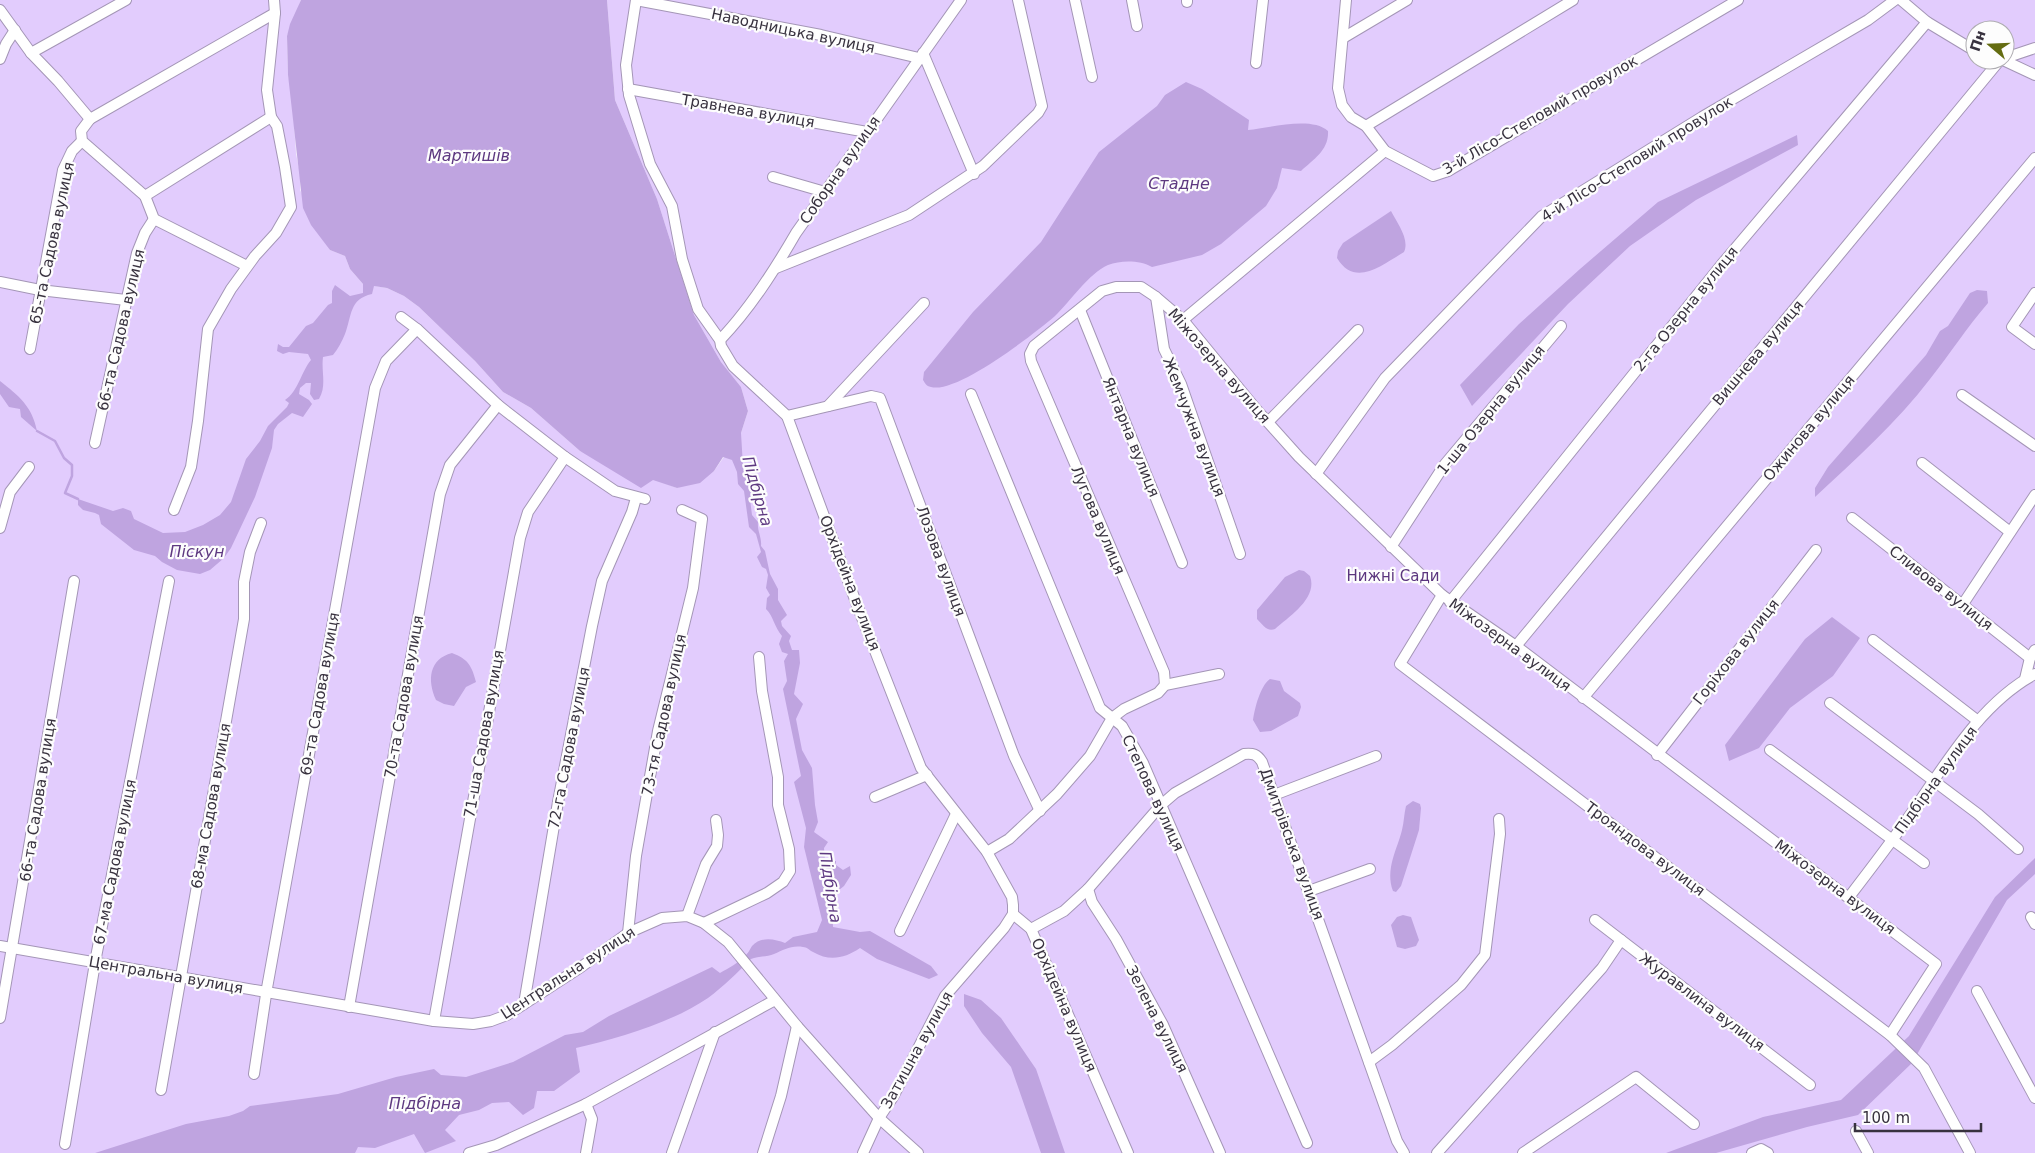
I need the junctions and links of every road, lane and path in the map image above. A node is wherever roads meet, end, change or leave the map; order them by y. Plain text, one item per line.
1 (126, 0) edge
2 (274, 0) edge
3 (636, 0) edge
4 (1018, 0) edge
5 (1075, 0) edge
6 (1132, 0) edge
7 (1263, 0) edge
8 (1346, 0) edge
9 (1407, 0) edge
10 (1573, 0) edge
11 (1738, 0) edge
12 (1896, 0) edge
13 (1901, 0) edge
14 (958, 1) edge
15 (0, 10) edge
16 (275, 13) junction
17 (1927, 22) junction
18 (1137, 26) dead end
19 (15, 30) junction
20 (1343, 38) junction
21 (1965, 44) edge
22 (2035, 48) edge
23 (31, 53) junction
24 (2015, 55) edge
25 (921, 56) junction
26 (0, 59) edge
27 (1256, 62) dead end
28 (2015, 65) edge
29 (1994, 70) edge
30 (2035, 75) edge
31 (1092, 77) dead end
32 (628, 90) junction
33 (271, 118) junction
34 (90, 119) junction
35 (1366, 126) junction
36 (867, 132) junction
37 (82, 141) junction
38 (1385, 151) junction
39 (2035, 158) edge
40 (974, 174) junction
41 (773, 177) dead end
42 (825, 192) junction
43 (145, 196) junction
44 (154, 219) junction
45 (247, 266) junction
46 (776, 268) junction
47 (0, 282) edge
48 (40, 290) junction
49 (2035, 292) edge
50 (1156, 297) junction
51 (126, 300) junction
52 (924, 303) dead end
53 (1080, 310) junction
54 (401, 317) dead end
55 (1183, 320) junction
56 (1561, 326) dead end
57 (417, 328) junction
58 (1358, 330) dead end
59 (720, 340) junction
60 (2035, 344) edge
61 (30, 349) dead end
62 (971, 394) dead end
63 (1962, 395) dead end
64 (498, 405) junction
65 (827, 407) junction
66 (787, 416) junction
67 (1268, 422) junction
68 (95, 443) dead end
69 (2035, 446) edge
70 (565, 457) junction
71 (1922, 463) dead end
72 (29, 467) dead end
73 (1316, 474) junction
74 (2035, 495) edge
75 (174, 510) dead end
76 (682, 510) dead end
77 (1852, 518) dead end
78 (261, 523) dead end
79 (0, 528) edge
80 (2010, 532) junction
81 (1391, 546) junction
82 (1816, 550) dead end
83 (1240, 554) dead end
84 (1182, 563) dead end
85 (74, 581) dead end
86 (169, 581) dead end
87 (1446, 598) junction
88 (1963, 604) junction
89 (1873, 640) dead end
90 (1516, 646) junction
91 (2032, 654) edge
92 (759, 657) dead end
93 (1400, 664) joint
94 (1219, 674) dead end
95 (2035, 674) edge
96 (2025, 679) junction
97 (1165, 685) junction
98 (1583, 698) junction
99 (1830, 703) dead end
100 (1112, 718) junction
101 (1978, 721) junction
102 (1770, 750) dead end
103 (1657, 754) junction
104 (1376, 756) dead end
105 (927, 775) junction
106 (1934, 781) junction
107 (1274, 795) junction
108 (875, 797) dead end
109 (1160, 805) junction
110 (1040, 811) junction
111 (956, 814) junction
112 (1499, 819) dead end
113 (716, 820) dead end
114 (1893, 840) junction
115 (2018, 849) dead end
116 (986, 852) junction
117 (1924, 863) dead end
118 (1370, 869) dead end
119 (1088, 889) junction
120 (1309, 891) junction
121 (1849, 897) junction
122 (1013, 914) junction
123 (687, 916) junction
124 (1595, 920) dead end
125 (704, 923) junction
126 (1031, 930) junction
127 (900, 931) dead end
128 (628, 933) junction
129 (1621, 940) junction
130 (0, 946) edge
131 (13, 948) junction
132 (95, 963) junction
133 (181, 978) junction
134 (1978, 991) dead end
135 (266, 992) junction
136 (775, 1000) junction
137 (524, 1004) junction
138 (349, 1006) junction
139 (0, 1018) edge
140 (434, 1021) junction
141 (797, 1026) junction
142 (715, 1032) junction
143 (1890, 1035) junction
144 (1369, 1062) junction
145 (254, 1074) dead end
146 (1810, 1085) dead end
147 (161, 1090) dead end
148 (2035, 1098) edge
149 (586, 1104) junction
150 (879, 1118) junction
151 (1694, 1124) dead end
152 (1856, 1131) dead end
153 (1307, 1143) dead end
154 (65, 1144) dead end
155 (496, 1149) edge
156 (469, 1153) edge
157 (586, 1153) edge
158 (672, 1153) edge
159 (762, 1153) edge
160 (864, 1153) edge
161 (918, 1153) edge
162 (1128, 1153) edge
163 (1220, 1153) edge
164 (1404, 1153) edge
165 (1437, 1153) edge
166 (1523, 1153) edge
167 (1752, 1153) edge
168 (1768, 1153) edge
169 (1868, 1153) edge
170 (1970, 1153) edge

1 - 23 street
2 - 16 street
3 - 25 street, Наводницька вулиця
3 - 32 street, Орхідейна вулиця
4 - 40 street
5 - 31 street
6 - 18 street
7 - 27 street
8 - 20 street
9 - 20 street
10 - 35 street
11 - 38 street, 3-й Лісо-Степовий провулок
12 - 73 street, 4-й Лісо-Степовий провулок
13 - 17 street
14 - 25 street, Соборна вулиця
15 - 19 street
16 - 33 street
16 - 34 street
17 - 21 street
17 - 87 street, 2-га Озерна вулиця
19 - 23 street
19 - 26 street
20 - 35 street
22 - 24 street
23 - 34 street
25 - 36 street, Соборна вулиця
25 - 40 street
28 - 30 street
29 - 90 street, Вишнева вулиця
32 - 36 street, Травнева вулиця
32 - 59 street, Орхідейна вулиця
33 - 43 street
33 - 45 street
34 - 37 street, 65-та Садова вулиця
35 - 38 street
36 - 42 street, Соборна вулиця
37 - 43 street
37 - 48 street, 65-та Садова вулиця
38 - 55 street
39 - 98 street, Ожинова вулиця
40 - 46 street
41 - 42 street
42 - 46 street, Соборна вулиця
43 - 44 street
44 - 45 street
44 - 51 street, 66-та Садова вулиця
45 - 75 street
46 - 59 street, Соборна вулиця
47 - 48 street
48 - 51 street
48 - 61 street, 65-та Садова вулиця
49 - 60 street
50 - 53 street, Міжозерна вулиця
50 - 55 street, Міжозерна вулиця
50 - 83 street, Жемчужна вулиця
51 - 68 street, 66-та Садова вулиця
52 - 65 street
53 - 84 street, Янтарна вулиця
53 - 97 street, Лугова вулиця
54 - 57 street
55 - 67 street, Міжозерна вулиця
56 - 81 street, 1-ша Озерна вулиця
57 - 64 street
57 - 135 street, 69-та Садова вулиця
58 - 67 street
59 - 66 street, Орхідейна вулиця
62 - 100 street, Степова вулиця
63 - 69 street
64 - 70 street
64 - 138 street, 70-та Садова вулиця
65 - 66 street, Лозова вулиця
65 - 110 street, Лозова вулиця
66 - 105 street, Орхідейна вулиця
67 - 73 street, Міжозерна вулиця
70 - 137 street, 72-га Садова вулиця
70 - 140 street, 71-ша Садова вулиця
71 - 80 street
72 - 79 street
73 - 81 street, Міжозерна вулиця
74 - 80 street
76 - 128 street, 73-тя Садова вулиця
77 - 88 street, Сливова вулиця
78 - 133 street, 68-ма Садова вулиця
80 - 88 street
81 - 87 street, Міжозерна вулиця
82 - 103 street, Горіхова вулиця
85 - 131 street, 66-та Садова вулиця
86 - 132 street, 67-ма Садова вулиця
87 - 90 street, Міжозерна вулиця
87 - 93 street, 2-га Озерна вулиця
88 - 91 street, Сливова вулиця
89 - 101 street
90 - 98 street, Міжозерна вулиця
91 - 96 street
92 - 125 street
93 - 143 street, Трояндова вулиця
94 - 97 street
95 - 96 street, Підбірна вулиця
96 - 101 street, Підбірна вулиця
97 - 100 street
98 - 103 street, Міжозерна вулиця
99 - 106 street
100 - 109 street, Степова вулиця
100 - 110 street
101 - 106 street, Підбірна вулиця
102 - 114 street
103 - 121 street, Міжозерна вулиця
104 - 107 street
105 - 108 street
105 - 111 street, Орхідейна вулиця
106 - 114 street, Підбірна вулиця
106 - 115 street
107 - 109 street, Дмитрівська вулиця
107 - 120 street, Дмитрівська вулиця
109 - 119 street, Дмитрівська вулиця
109 - 153 street, Степова вулиця
110 - 116 street
111 - 116 street, Орхідейна вулиця
111 - 127 street
112 - 144 street
113 - 123 street
114 - 117 street
114 - 121 street, Підбірна вулиця
116 - 122 street, Орхідейна вулиця
118 - 120 street
119 - 126 street, Дмитрівська вулиця
119 - 163 street, Зелена вулиця
120 - 144 street, Дмитрівська вулиця
121 - 143 street, Міжозерна вулиця
122 - 126 street, Орхідейна вулиця
122 - 150 street, Затишна вулиця
123 - 125 street, Центральна вулиця
123 - 128 street, Центральна вулиця
124 - 129 street, Журавлина вулиця
125 - 136 street, Центральна вулиця
126 - 162 street, Орхідейна вулиця
128 - 137 street, Центральна вулиця
129 - 146 street, Журавлина вулиця
129 - 165 street
130 - 131 street, Центральна вулиця
131 - 132 street, Центральна вулиця
131 - 139 street, 66-та Садова вулиця
132 - 133 street, Центральна вулиця
132 - 154 street, 67-ма Садова вулиця
133 - 135 street, Центральна вулиця
133 - 147 street, 68-ма Садова вулиця
134 - 148 street
135 - 138 street, Центральна вулиця
135 - 145 street, 69-та Садова вулиця
136 - 141 street, Центральна вулиця
136 - 142 street
137 - 140 street, Центральна вулиця
138 - 140 street, Центральна вулиця
141 - 150 street, Центральна вулиця
141 - 159 street
142 - 149 street
142 - 158 street
143 - 170 street, Трояндова вулиця
144 - 164 street, Дмитрівська вулиця
149 - 155 street
149 - 157 street
150 - 160 street, Затишна вулиця
150 - 161 street, Центральна вулиця
151 - 166 street
152 - 169 street
155 - 156 street
167 - 168 street

